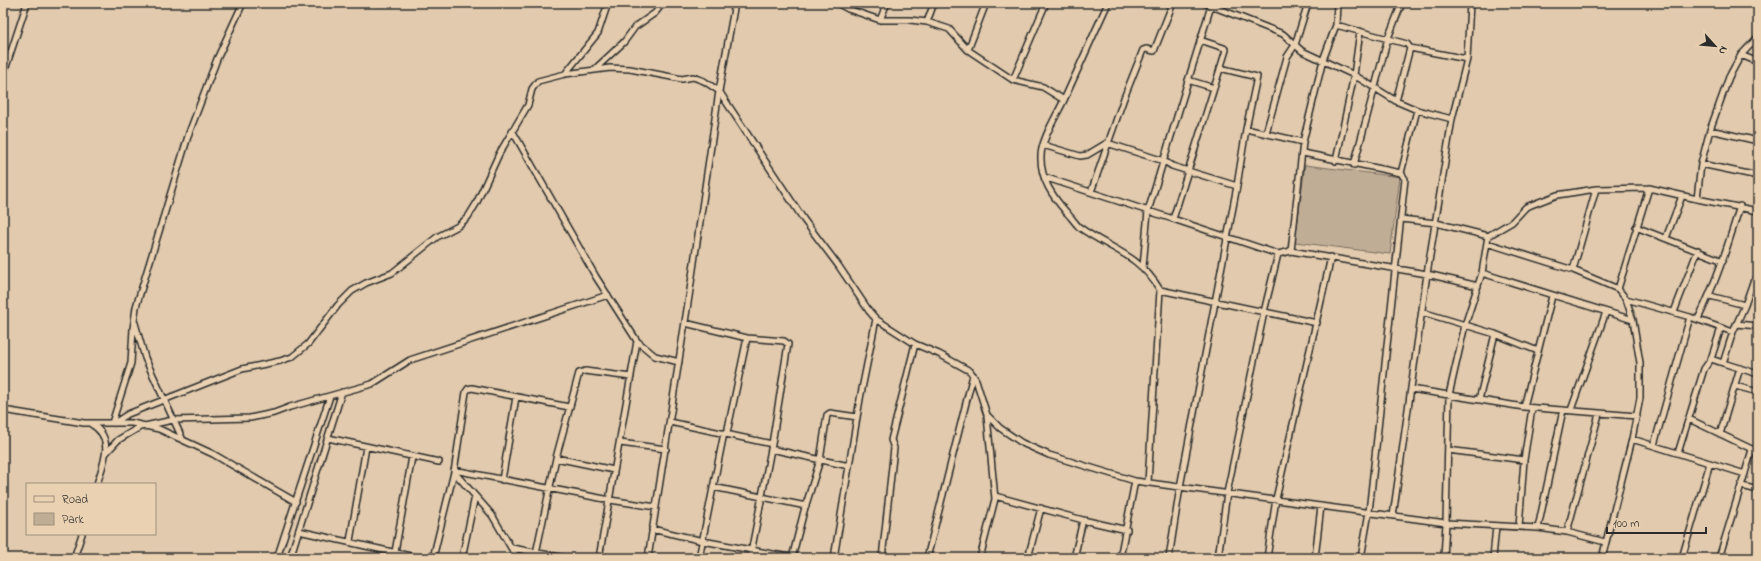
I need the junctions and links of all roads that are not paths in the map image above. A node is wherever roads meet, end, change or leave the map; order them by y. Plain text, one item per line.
1 (27, 3) edge
2 (243, 3) edge
3 (608, 3) edge
4 (663, 3) edge
5 (735, 3) edge
6 (837, 3) edge
7 (851, 3) edge
8 (887, 3) edge
9 (934, 3) edge
10 (986, 3) edge
11 (1046, 3) edge
12 (1108, 3) edge
13 (1173, 3) edge
14 (1204, 3) edge
15 (1300, 3) edge
16 (1337, 3) edge
17 (1402, 3) edge
18 (1470, 3) edge
19 (1308, 4) edge
20 (1214, 6) edge
21 (848, 9) junction
22 (880, 20) junction
23 (927, 22) junction
24 (1336, 25) junction
25 (1360, 31) junction
26 (1758, 37) edge
27 (1388, 38) junction
28 (1200, 40) junction
29 (1295, 45) junction
30 (1410, 48) junction
31 (968, 50) junction
32 (1741, 55) junction
33 (1467, 59) junction
34 (1323, 60) junction
35 (1758, 62) edge
36 (1220, 68) junction
37 (595, 69) junction
38 (3, 74) edge
39 (565, 74) junction
40 (1354, 75) junction
41 (1013, 80) junction
42 (1188, 80) junction
43 (1374, 87) junction
44 (1214, 88) junction
45 (719, 91) junction
46 (1064, 100) junction
47 (1396, 101) junction
48 (1417, 110) junction
49 (1452, 119) junction
50 (1246, 128) junction
51 (1710, 130) junction
52 (513, 132) junction
53 (1266, 133) junction
54 (1758, 141) edge
55 (1303, 142) junction
56 (1107, 143) junction
57 (1043, 145) junction
58 (1302, 153) junction
59 (1164, 161) junction
60 (1336, 161) junction
61 (1701, 164) junction
62 (1354, 165) junction
63 (1188, 171) junction
64 (1401, 173) junction
65 (1758, 176) edge
66 (1044, 177) junction
67 (1237, 186) junction
68 (1648, 188) junction
69 (1596, 190) junction
70 (1091, 192) junction
71 (1682, 196) junction
72 (1697, 198) junction
73 (1740, 206) junction
74 (1148, 211) junction
75 (1758, 211) edge
76 (1173, 219) junction
77 (1401, 219) junction
78 (1436, 223) junction
79 (1636, 227) junction
80 (1228, 236) junction
81 (1488, 236) junction
82 (1666, 238) junction
83 (1487, 243) junction
84 (1698, 250) junction
85 (1291, 251) junction
86 (1278, 254) junction
87 (1331, 257) junction
88 (1724, 261) junction
89 (1143, 267) junction
90 (1394, 269) junction
91 (1573, 270) junction
92 (1482, 273) junction
93 (1427, 274) junction
94 (1758, 278) edge
95 (1478, 286) junction
96 (1618, 289) junction
97 (1160, 290) junction
98 (608, 296) junction
99 (1552, 296) junction
100 (1710, 296) junction
101 (1626, 299) junction
102 (1216, 300) junction
103 (1745, 305) junction
104 (1264, 312) junction
105 (1422, 312) junction
106 (1606, 312) junction
107 (1674, 312) junction
108 (1690, 316) junction
109 (134, 318) junction
110 (876, 319) junction
111 (1698, 319) junction
112 (1633, 320) junction
113 (685, 323) junction
114 (1317, 323) junction
115 (1736, 324) junction
116 (1465, 325) junction
117 (1758, 326) edge
118 (1721, 328) junction
119 (1733, 332) junction
120 (1496, 334) junction
121 (747, 338) junction
122 (637, 341) junction
123 (914, 344) junction
124 (1538, 351) junction
125 (1711, 359) junction
126 (679, 362) junction
127 (1723, 363) junction
128 (1740, 368) junction
129 (1758, 374) edge
130 (973, 375) junction
131 (631, 376) junction
132 (1735, 386) junction
133 (1411, 389) junction
134 (342, 392) junction
135 (1758, 392) edge
136 (330, 396) junction
137 (1449, 396) junction
138 (516, 397) junction
139 (164, 400) junction
140 (1479, 400) junction
141 (570, 407) junction
142 (1524, 407) junction
143 (1532, 408) junction
144 (3, 410) edge
145 (1563, 410) junction
146 (1571, 410) junction
147 (1599, 414) junction
148 (987, 415) junction
149 (1637, 416) junction
150 (857, 417) junction
151 (1689, 419) junction
152 (173, 420) junction
153 (670, 422) junction
154 (113, 423) junction
155 (90, 424) junction
156 (147, 426) junction
157 (725, 433) junction
158 (1720, 434) junction
159 (182, 438) junction
160 (328, 438) junction
161 (1632, 439) junction
162 (620, 443) junction
163 (771, 446) junction
164 (1654, 446) junction
165 (366, 447) junction
166 (666, 449) junction
167 (1448, 450) junction
168 (1752, 450) junction
169 (1758, 452) edge
170 (106, 453) junction
171 (1678, 453) junction
172 (412, 457) junction
173 (556, 458) junction
174 (820, 460) junction
175 (1524, 460) junction
176 (439, 462) dead end
177 (1710, 463) junction
178 (849, 466) junction
179 (614, 470) junction
180 (454, 471) junction
181 (1745, 474) junction
182 (502, 480) junction
183 (1135, 481) junction
184 (1148, 482) junction
185 (97, 483) edge
186 (1742, 486) junction
187 (713, 487) junction
188 (1180, 487) junction
189 (550, 488) junction
190 (1758, 490) edge
191 (1227, 493) junction
192 (475, 496) junction
193 (995, 496) junction
194 (762, 497) junction
195 (1276, 499) junction
196 (610, 500) junction
197 (296, 502) junction
198 (806, 506) junction
199 (1321, 506) junction
200 (656, 507) junction
201 (1041, 508) junction
202 (1369, 512) junction
203 (1393, 516) junction
204 (1083, 520) junction
205 (1446, 523) junction
206 (1496, 526) junction
207 (1518, 527) junction
208 (1538, 528) junction
209 (652, 529) junction
210 (1127, 530) junction
211 (299, 531) junction
212 (1567, 532) junction
213 (82, 535) edge
214 (350, 541) junction
215 (703, 542) junction
216 (1605, 542) junction
217 (512, 548) junction
218 (752, 551) junction
219 (396, 552) junction
220 (536, 552) junction
221 (74, 558) edge
222 (277, 558) edge
223 (290, 558) edge
224 (420, 558) edge
225 (433, 558) edge
226 (462, 558) edge
227 (517, 558) edge
228 (535, 558) edge
229 (565, 558) edge
230 (598, 558) edge
231 (648, 558) edge
232 (699, 558) edge
233 (750, 558) edge
234 (793, 558) edge
235 (834, 558) edge
236 (882, 558) edge
237 (928, 558) edge
238 (980, 558) edge
239 (1028, 558) edge
240 (1074, 558) edge
241 (1120, 558) edge
242 (1169, 558) edge
243 (1218, 558) edge
244 (1267, 558) edge
245 (1314, 558) edge
246 (1361, 558) edge
247 (1444, 558) edge
248 (1493, 558) edge
249 (1602, 558) edge
250 (1682, 558) edge
251 (1718, 558) edge

1 - 38 street
2 - 109 street
3 - 39 street
4 - 37 street
5 - 45 street
6 - 21 street
7 - 21 street
8 - 22 street
9 - 23 street
10 - 31 street
11 - 41 street
12 - 46 street
13 - 56 street
14 - 20 street
15 - 19 street
16 - 24 street
17 - 27 street
18 - 33 street
19 - 29 street
20 - 28 street
20 - 29 street
21 - 22 street
22 - 23 street
23 - 31 street
24 - 25 street
24 - 34 street
25 - 27 street
25 - 40 street
26 - 32 street
27 - 30 street
27 - 43 street
28 - 36 street
28 - 42 street
29 - 34 street
29 - 53 street
30 - 33 street
30 - 47 street
31 - 41 street
32 - 35 street
32 - 51 street
33 - 49 street
34 - 40 street
34 - 55 street
36 - 44 street
36 - 50 street
37 - 39 street
37 - 45 street
39 - 52 street
40 - 43 street
40 - 60 street
41 - 46 street
42 - 44 street
42 - 59 street
43 - 47 street
43 - 62 street
44 - 63 street
45 - 110 street
45 - 113 street
46 - 57 street
47 - 48 street
48 - 49 street
48 - 64 street
49 - 78 street
50 - 53 street
50 - 67 street
51 - 54 street
51 - 61 street
52 - 98 street
52 - 139 street
53 - 55 street
55 - 58 street
56 - 57 street
56 - 59 street
56 - 70 street
57 - 66 street
58 - 60 street
58 - 85 street
59 - 63 street
59 - 74 street
60 - 62 street
61 - 65 street
61 - 72 street
62 - 64 street
63 - 67 street
63 - 76 street
64 - 77 street
66 - 70 street
66 - 89 street
67 - 80 street
68 - 69 street
68 - 71 street
68 - 79 street
69 - 81 street
69 - 91 street
70 - 74 street
71 - 72 street
71 - 82 street
72 - 73 street
73 - 75 street
73 - 88 street
74 - 76 street
74 - 89 street
76 - 80 street
77 - 78 street
77 - 90 street
78 - 81 street
78 - 93 street
79 - 82 street
79 - 96 street
80 - 86 street
80 - 102 street
81 - 83 street
82 - 84 street
83 - 91 street
83 - 92 street
84 - 88 street
84 - 107 street
85 - 86 street
85 - 87 street
86 - 104 street
87 - 90 street
87 - 114 street
88 - 100 street
89 - 97 street
90 - 93 street
90 - 202 street
91 - 96 street
92 - 95 street
92 - 99 street
93 - 95 street
93 - 105 street
94 - 103 street
95 - 116 street
96 - 101 street
97 - 102 street
97 - 184 street
98 - 122 street
98 - 134 street
99 - 106 street
99 - 124 street
100 - 103 street
100 - 111 street
101 - 107 street
101 - 112 street
102 - 104 street
102 - 188 street
103 - 115 street
104 - 114 street
104 - 191 street
105 - 116 street
105 - 133 street
106 - 112 street
106 - 146 street
107 - 108 street
108 - 111 street
108 - 164 street
109 - 139 street
109 - 154 street
110 - 123 street
110 - 150 street
111 - 118 street
112 - 149 street
113 - 121 street
113 - 126 street
114 - 195 street
115 - 117 street
115 - 119 street
116 - 120 street
116 - 137 street
118 - 119 street
118 - 125 street
119 - 127 street
120 - 124 street
120 - 140 street
121 - 157 street
121 - 163 street
122 - 126 street
122 - 131 street
123 - 130 street
123 - 236 street
124 - 142 street
125 - 127 street
125 - 151 street
126 - 153 street
127 - 128 street
128 - 129 street
128 - 132 street
130 - 148 street
130 - 237 street
131 - 141 street
131 - 162 street
132 - 135 street
132 - 158 street
133 - 137 street
133 - 203 street
134 - 136 street
134 - 160 street
136 - 152 street
136 - 197 street
137 - 140 street
137 - 167 street
138 - 141 street
138 - 180 street
138 - 182 street
139 - 152 street
139 - 154 street
140 - 142 street
141 - 173 street
142 - 143 street
143 - 145 street
143 - 175 street
144 - 155 street
145 - 146 street
145 - 208 street
146 - 147 street
147 - 149 street
147 - 212 street
148 - 183 street
148 - 193 street
149 - 161 street
150 - 174 street
150 - 178 street
151 - 158 street
151 - 171 street
152 - 156 street
152 - 159 street
153 - 157 street
153 - 166 street
154 - 155 street
154 - 156 street
155 - 170 street
156 - 159 street
156 - 170 street
157 - 163 street
157 - 187 street
158 - 168 street
159 - 197 street
160 - 165 street
160 - 211 street
161 - 164 street
161 - 216 street
162 - 166 street
162 - 179 street
163 - 174 street
163 - 194 street
164 - 171 street
165 - 172 street
165 - 214 street
166 - 200 street
167 - 175 street
167 - 205 street
168 - 169 street
168 - 181 street
170 - 185 street
171 - 177 street
172 - 176 street
172 - 219 street
173 - 179 street
173 - 189 street
174 - 178 street
174 - 198 street
175 - 207 street
177 - 181 street
177 - 250 street
178 - 235 street
179 - 196 street
180 - 182 street
180 - 192 street
180 - 225 street
181 - 186 street
182 - 189 street
183 - 184 street
183 - 210 street
184 - 188 street
186 - 190 street
186 - 251 street
187 - 194 street
187 - 215 street
188 - 191 street
188 - 242 street
189 - 196 street
189 - 220 street
191 - 195 street
191 - 243 street
192 - 217 street
192 - 226 street
193 - 201 street
193 - 238 street
194 - 198 street
194 - 218 street
195 - 199 street
195 - 244 street
196 - 200 street
196 - 230 street
197 - 222 street
198 - 234 street
199 - 202 street
199 - 245 street
200 - 209 street
201 - 204 street
201 - 239 street
202 - 203 street
202 - 246 street
203 - 205 street
204 - 210 street
204 - 240 street
205 - 206 street
205 - 247 street
206 - 207 street
206 - 248 street
207 - 208 street
208 - 212 street
209 - 215 street
209 - 231 street
210 - 241 street
211 - 214 street
211 - 223 street
212 - 216 street
213 - 221 street
214 - 219 street
215 - 218 street
215 - 232 street
216 - 249 street
217 - 220 street
217 - 227 street
218 - 233 street
218 - 234 street
219 - 224 street
220 - 228 street
220 - 229 street

